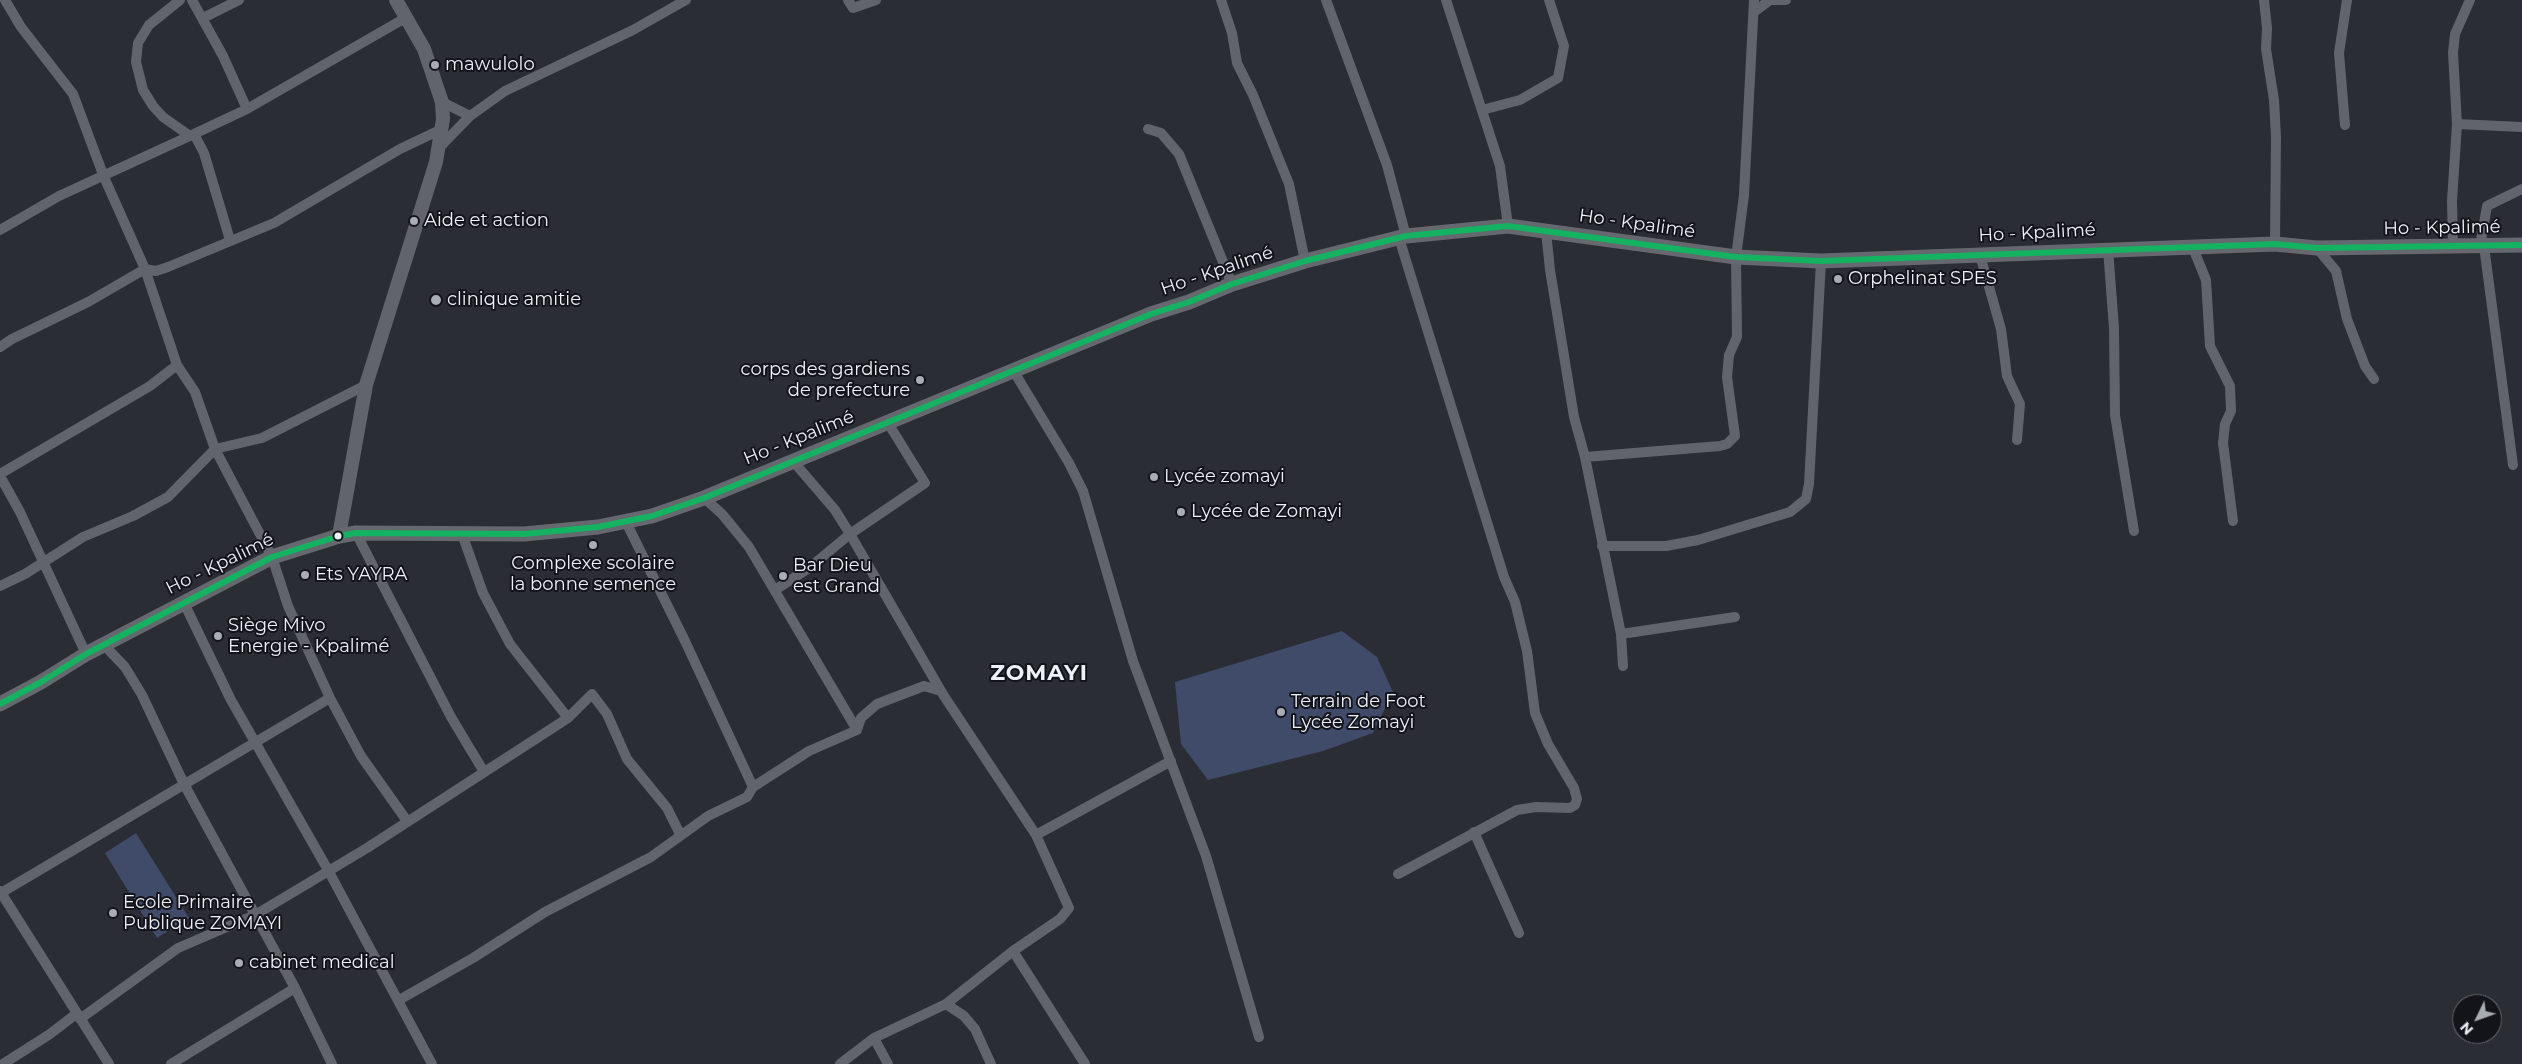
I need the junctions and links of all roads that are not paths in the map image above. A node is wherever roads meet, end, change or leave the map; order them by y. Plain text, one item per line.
1 (5, 0) edge
2 (180, 0) edge
3 (192, 0) edge
4 (239, 0) edge
5 (396, 0) edge
6 (686, 0) edge
7 (848, 0) edge
8 (876, 0) edge
9 (1221, 0) edge
10 (1326, 0) edge
11 (1446, 0) edge
12 (1549, 0) edge
13 (1754, 0) edge
14 (1786, 0) edge
15 (2264, 0) edge
16 (2347, 0) edge
17 (2470, 0) edge
18 (1754, 12) junction
19 (407, 17) junction
20 (203, 18) junction
21 (442, 102) junction
22 (247, 109) junction
23 (1482, 110) junction
24 (470, 116) junction
25 (2457, 124) junction
26 (2345, 125) dead end
27 (2522, 128) edge
28 (1148, 129) dead end
29 (442, 130) junction
30 (192, 135) junction
31 (438, 149) junction
32 (104, 177) junction
33 (2522, 189) edge
34 (1508, 226) junction
35 (0, 230) edge
36 (1546, 231) junction
37 (1402, 237) junction
38 (230, 240) junction
39 (2275, 244) junction
40 (2522, 245) edge
41 (2482, 246) junction
42 (2193, 248) junction
43 (2317, 248) junction
44 (2453, 248) junction
45 (2108, 249) junction
46 (1980, 255) junction
47 (1736, 257) junction
48 (1305, 261) junction
49 (1821, 261) junction
50 (145, 269) junction
51 (1232, 284) junction
52 (0, 347) edge
53 (177, 365) junction
54 (1013, 370) junction
55 (2374, 379) dead end
56 (366, 385) junction
57 (888, 423) junction
58 (2017, 440) dead end
59 (215, 449) junction
60 (1585, 457) junction
61 (793, 461) junction
62 (2513, 465) dead end
63 (0, 475) edge
64 (704, 498) junction
65 (2233, 521) dead end
66 (626, 522) junction
67 (2134, 530) dead end
68 (356, 533) junction
69 (462, 534) junction
70 (850, 534) junction
71 (339, 536) junction
72 (1602, 546) junction
73 (272, 557) junction
74 (43, 563) junction
75 (0, 586) edge
76 (775, 590) junction
77 (184, 603) junction
78 (1735, 617) dead end
79 (1622, 634) junction
80 (104, 645) junction
81 (86, 654) junction
82 (1623, 666) dead end
83 (941, 691) junction
84 (330, 698) junction
85 (0, 704) edge
86 (568, 718) junction
87 (857, 730) junction
88 (255, 742) junction
89 (1171, 761) junction
90 (484, 772) junction
91 (184, 784) junction
92 (753, 787) junction
93 (407, 821) junction
94 (1474, 832) junction
95 (680, 834) junction
96 (1036, 835) junction
97 (328, 870) junction
98 (1398, 874) dead end
99 (0, 892) edge
100 (255, 915) junction
101 (1519, 933) dead end
102 (1013, 951) junction
103 (295, 988) junction
104 (399, 1000) junction
105 (946, 1004) junction
106 (78, 1016) junction
107 (1259, 1037) dead end
108 (874, 1038) junction
109 (3, 1064) edge
110 (109, 1064) edge
111 (171, 1064) edge
112 (332, 1064) edge
113 (432, 1064) edge
114 (840, 1064) edge
115 (888, 1064) edge
116 (991, 1064) edge
117 (1085, 1064) edge

1 - 32 street
2 - 30 street
3 - 20 street
4 - 20 street
5 - 19 street
6 - 24 street
7 - 8 street
9 - 48 street
10 - 37 street
11 - 23 street
12 - 23 street
13 - 18 street
14 - 18 street
15 - 39 street
16 - 26 street
17 - 25 street
18 - 47 street
19 - 21 street
19 - 22 street
20 - 22 street
21 - 24 street
21 - 29 street
22 - 30 street
23 - 34 street
24 - 31 street
25 - 27 street
25 - 44 street
28 - 51 street
29 - 31 street
29 - 38 street
30 - 32 street
30 - 38 street
31 - 56 street
32 - 35 street
32 - 50 street
33 - 41 street
34 - 36 main road, Ho - Kpalimé
34 - 37 main road, Ho - Kpalimé
36 - 47 main road, Ho - Kpalimé
36 - 60 street
37 - 48 main road, Ho - Kpalimé
37 - 94 street
38 - 50 street
39 - 42 main road, Ho - Kpalimé
39 - 43 main road, Ho - Kpalimé
40 - 41 main road, Ho - Kpalimé
41 - 44 main road, Ho - Kpalimé
41 - 62 street
42 - 45 main road, Ho - Kpalimé
42 - 65 street
43 - 44 main road, Ho - Kpalimé
43 - 55 street
45 - 46 main road, Ho - Kpalimé
45 - 67 street
46 - 49 main road, Ho - Kpalimé
46 - 58 street
47 - 49 main road, Ho - Kpalimé
47 - 60 street
48 - 51 main road, Ho - Kpalimé
49 - 72 street
50 - 52 street
50 - 53 street
51 - 54 main road, Ho - Kpalimé
53 - 59 street
53 - 63 street
54 - 57 main road, Ho - Kpalimé
54 - 89 street
56 - 59 street
56 - 71 street
57 - 61 main road, Ho - Kpalimé
57 - 70 street
59 - 73 street
59 - 74 street
60 - 72 street
61 - 64 main road, Ho - Kpalimé
61 - 70 street
63 - 74 street
64 - 66 main road, Ho - Kpalimé
64 - 76 street
66 - 69 main road, Ho - Kpalimé
66 - 92 street
68 - 69 main road, Ho - Kpalimé
68 - 71 main road, Ho - Kpalimé
68 - 90 street
69 - 86 street
70 - 76 street
70 - 83 street
71 - 73 main road, Ho - Kpalimé
72 - 79 street
73 - 77 main road, Ho - Kpalimé
73 - 84 street
74 - 75 street
74 - 81 street
76 - 87 street
77 - 80 main road, Ho - Kpalimé
77 - 88 street
78 - 79 street
79 - 82 street
80 - 81 main road, Ho - Kpalimé
80 - 91 street
81 - 85 main road, Ho - Kpalimé
83 - 87 street
83 - 96 street
84 - 88 street
84 - 93 street
86 - 90 street
86 - 95 street
87 - 92 street
88 - 91 street
88 - 97 street
89 - 96 street
89 - 107 street
90 - 93 street
91 - 99 street
91 - 100 street
92 - 95 street
93 - 97 street
94 - 98 street
94 - 101 street
95 - 104 street
96 - 102 street
97 - 100 street
97 - 104 street
99 - 106 street
100 - 103 street
100 - 106 street
102 - 105 street
102 - 117 street
103 - 111 street
103 - 112 street
104 - 113 street
105 - 108 street
105 - 116 street
106 - 109 street
106 - 110 street
108 - 114 street
108 - 115 street

